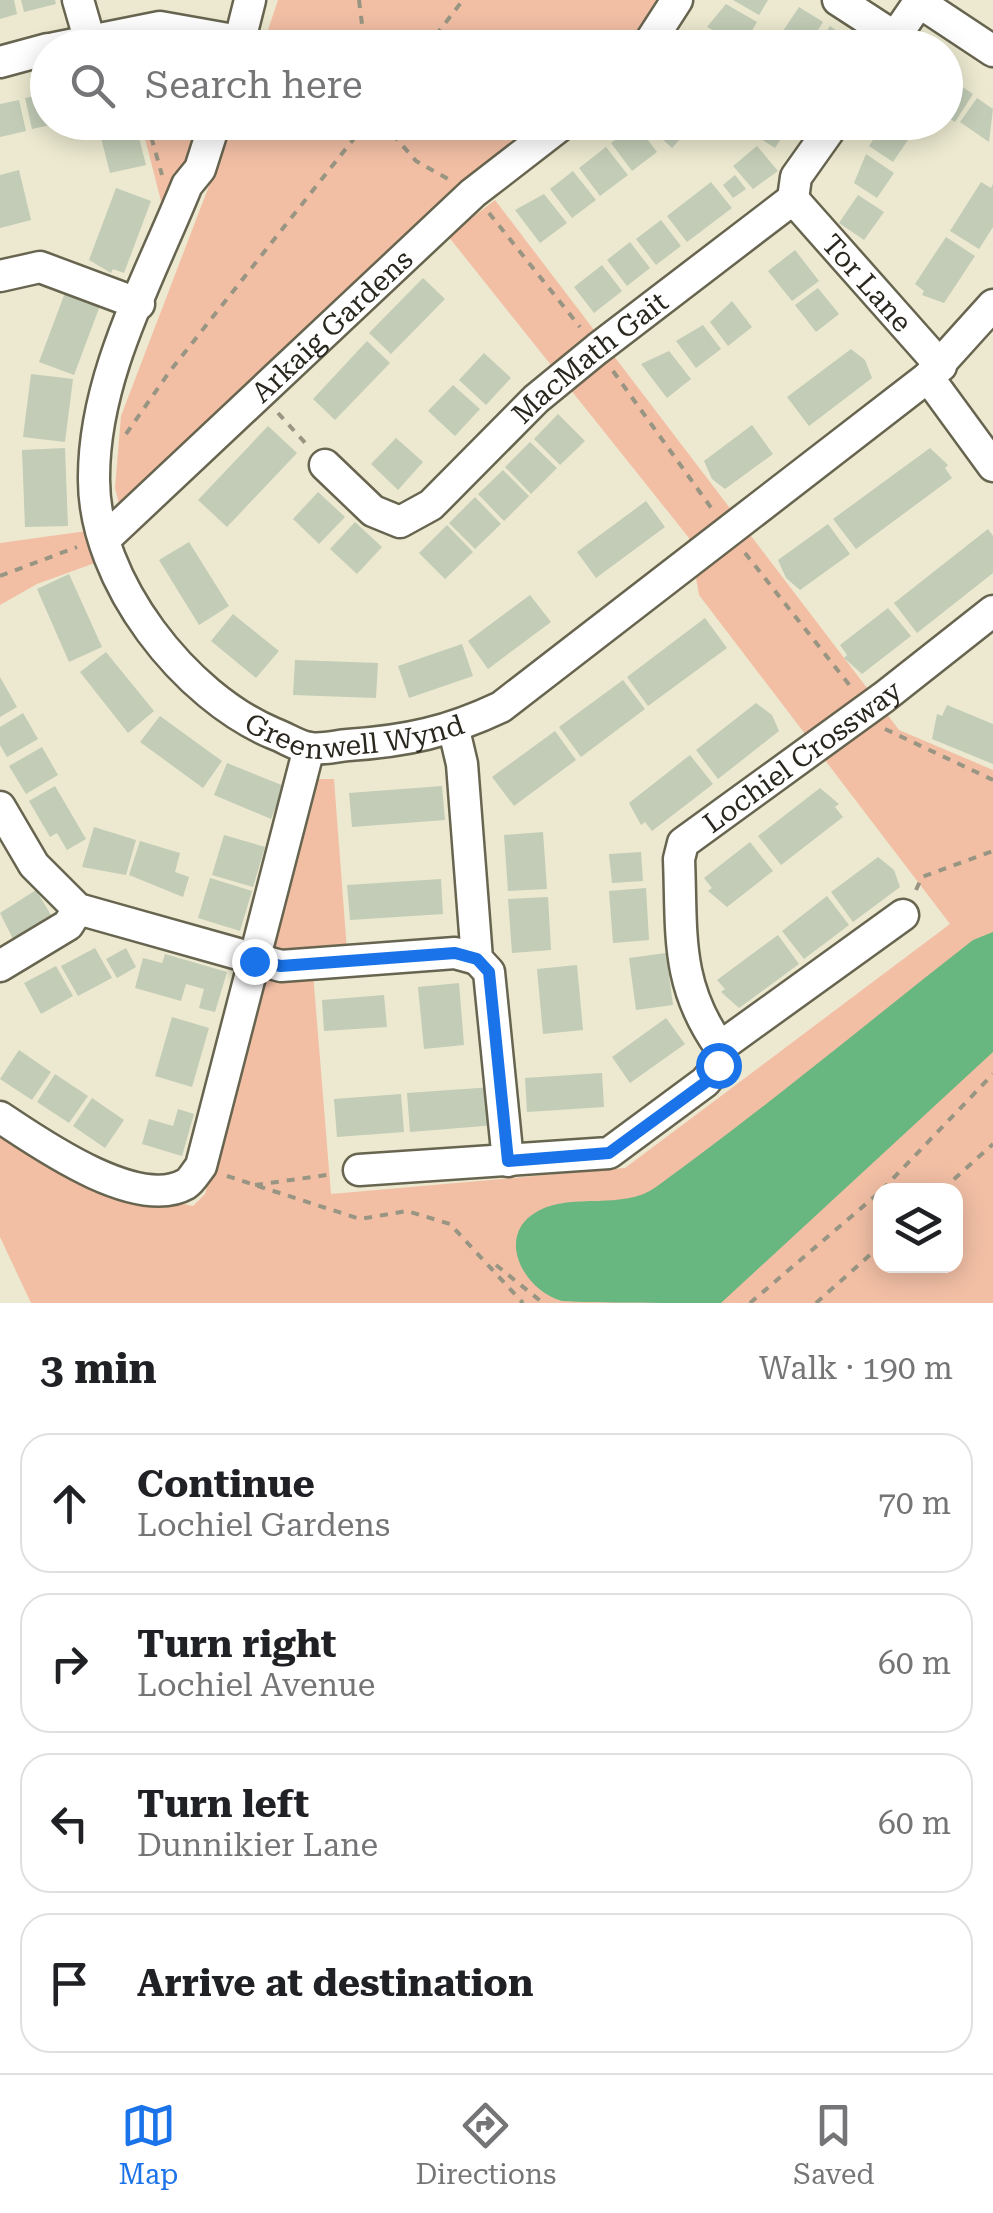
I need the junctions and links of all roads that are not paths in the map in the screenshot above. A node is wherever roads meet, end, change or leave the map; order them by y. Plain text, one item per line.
1 (78, 0) edge
2 (250, 0) edge
3 (677, 0) edge
4 (838, 0) edge
5 (87, 30) edge
6 (141, 30) edge
7 (174, 30) edge
8 (242, 30) edge
9 (658, 30) edge
10 (877, 30) edge
11 (900, 30) edge
12 (961, 30) edge
13 (963, 31) edge
14 (993, 51) edge
15 (30, 54) edge
16 (0, 62) edge
17 (209, 140) edge
18 (542, 140) edge
19 (822, 140) edge
20 (793, 199) junction
21 (0, 276) edge
22 (139, 304) junction
23 (993, 305) edge
24 (935, 372) junction
25 (325, 465) road end
26 (993, 466) edge
27 (106, 538) junction
28 (993, 611) edge
29 (454, 730) junction
30 (309, 748) junction
31 (0, 807) edge
32 (78, 909) junction
33 (903, 915) road end
34 (477, 959) junction
35 (254, 961) junction
36 (0, 966) edge
37 (720, 1047) junction
38 (0, 1117) edge
39 (508, 1161) junction
40 (359, 1170) road end

1 - 5 street
2 - 8 street
3 - 9 street
4 - 10 street
6 - 7 street
11 - 12 street
13 - 14 street
15 - 16 street
17 - 22 street, Greenwell Wynd
18 - 27 street, Arkaig Gardens
19 - 20 street, MacMath Gait
20 - 24 street, Tor Lane
20 - 25 street, MacMath Gait
21 - 22 street
22 - 27 street, Greenwell Wynd
23 - 24 street, Greenwell Wynd
24 - 26 street, Tor Lane
24 - 29 street, Greenwell Wynd
27 - 30 street, Greenwell Wynd
28 - 37 street, Lochiel Crossway
29 - 30 street, Greenwell Wynd
29 - 34 street
30 - 35 street
31 - 32 street
32 - 35 street
32 - 36 street
33 - 37 street
34 - 35 street
34 - 39 street
35 - 38 street
37 - 39 street
39 - 40 street

